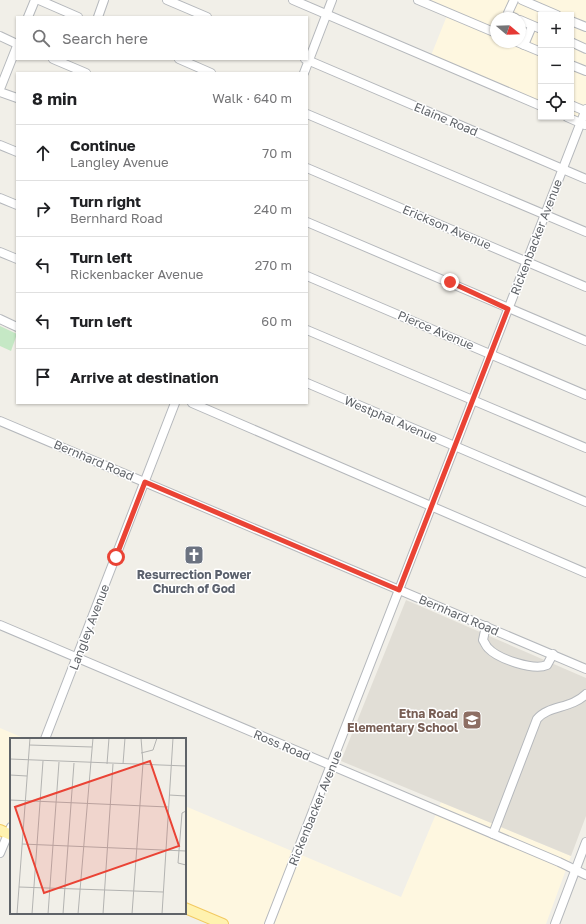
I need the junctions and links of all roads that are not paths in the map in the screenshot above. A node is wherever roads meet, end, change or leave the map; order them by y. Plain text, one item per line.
1 (35, 0) edge
2 (39, 0) edge
3 (104, 0) edge
4 (167, 0) edge
5 (293, 0) edge
6 (332, 0) edge
7 (418, 0) edge
8 (514, 0) edge
9 (522, 0) edge
10 (508, 12) edge
11 (550, 12) edge
12 (327, 14) junction
13 (28, 16) edge
14 (76, 16) edge
15 (98, 16) edge
16 (205, 16) edge
17 (574, 22) edge
18 (526, 23) edge
19 (532, 26) junction
20 (586, 27) edge
21 (538, 28) edge
22 (490, 30) edge
23 (526, 34) edge
24 (0, 36) edge
25 (574, 43) edge
26 (16, 44) edge
27 (526, 46) edge
28 (16, 48) edge
29 (586, 49) edge
30 (538, 51) edge
31 (308, 58) edge
32 (55, 60) edge
33 (181, 60) edge
34 (307, 60) edge
35 (574, 66) edge
36 (586, 71) edge
37 (84, 72) edge
38 (209, 72) edge
39 (304, 72) edge
40 (0, 90) edge
41 (16, 98) edge
42 (538, 105) edge
43 (574, 106) edge
44 (586, 110) edge
45 (308, 114) edge
46 (583, 124) edge
47 (0, 145) edge
48 (16, 152) edge
49 (308, 168) edge
50 (563, 169) junction
51 (586, 179) edge
52 (0, 198) edge
53 (16, 205) edge
54 (545, 216) junction
55 (308, 222) edge
56 (586, 232) edge
57 (0, 252) edge
58 (16, 259) edge
59 (527, 262) junction
60 (308, 276) edge
61 (586, 287) edge
62 (508, 309) junction
63 (0, 319) edge
64 (16, 327) edge
65 (308, 330) edge
66 (586, 341) edge
67 (491, 354) junction
68 (308, 382) edge
69 (586, 395) edge
70 (473, 400) junction
71 (176, 404) edge
72 (194, 404) edge
73 (0, 421) edge
74 (456, 446) junction
75 (586, 448) edge
76 (145, 482) junction
77 (586, 502) edge
78 (431, 506) junction
79 (586, 573) edge
80 (399, 590) junction
81 (0, 625) edge
82 (486, 626) junction
83 (552, 654) junction
84 (77, 658) junction
85 (586, 669) edge
86 (586, 694) edge
87 (45, 738) edge
88 (331, 766) junction
89 (8, 832) edge
90 (492, 834) junction
91 (586, 842) edge
92 (0, 853) edge
93 (576, 870) junction
94 (586, 875) edge
95 (186, 908) edge
96 (223, 924) edge
97 (270, 924) edge
98 (555, 924) edge

1 - 13 street
2 - 14 street
3 - 15 street
4 - 16 street
5 - 12 street
6 - 12 street
7 - 22 street
8 - 10 street
9 - 11 street
12 - 31 street
12 - 42 street
17 - 20 street
18 - 19 street
19 - 21 street
19 - 23 street
24 - 26 street
25 - 29 street
27 - 30 street
28 - 40 street
32 - 37 street
33 - 38 street
34 - 39 street
34 - 50 street, Elaine Road
35 - 36 street
40 - 41 street
43 - 44 street
44 - 46 street, Rickenbacker Avenue
45 - 54 street
46 - 50 street, Rickenbacker Avenue
47 - 48 street
49 - 59 street, Erickson Avenue
50 - 51 street, Elaine Road
50 - 54 street, Rickenbacker Avenue
52 - 53 street
54 - 56 street
54 - 59 street, Rickenbacker Avenue
55 - 62 street
57 - 58 street
59 - 61 street, Erickson Avenue
59 - 62 street, Rickenbacker Avenue
60 - 67 street, Pierce Avenue
62 - 66 street
62 - 67 street, Rickenbacker Avenue
63 - 64 street
65 - 70 street
67 - 69 street, Pierce Avenue
67 - 70 street, Rickenbacker Avenue
68 - 74 street, Westphal Avenue
70 - 74 street, Rickenbacker Avenue
70 - 75 street
71 - 76 street, Langley Avenue
72 - 78 street
73 - 76 street, Bernhard Road
74 - 77 street, Westphal Avenue
74 - 78 street, Rickenbacker Avenue
76 - 80 street, Bernhard Road
76 - 84 street, Langley Avenue
78 - 79 street
78 - 80 street, Rickenbacker Avenue
80 - 82 street, Bernhard Road
80 - 88 street, Rickenbacker Avenue
81 - 84 street, Ross Road
82 - 83 street, Bernhard Road
82 - 83 street
83 - 85 street, Bernhard Road
84 - 87 street, Langley Avenue
84 - 88 street, Ross Road
86 - 90 street
88 - 90 street, Ross Road
88 - 97 street, Rickenbacker Avenue
89 - 92 street
90 - 93 street, Ross Road
91 - 93 street
93 - 94 street, Ross Road
93 - 98 street
95 - 96 main road

